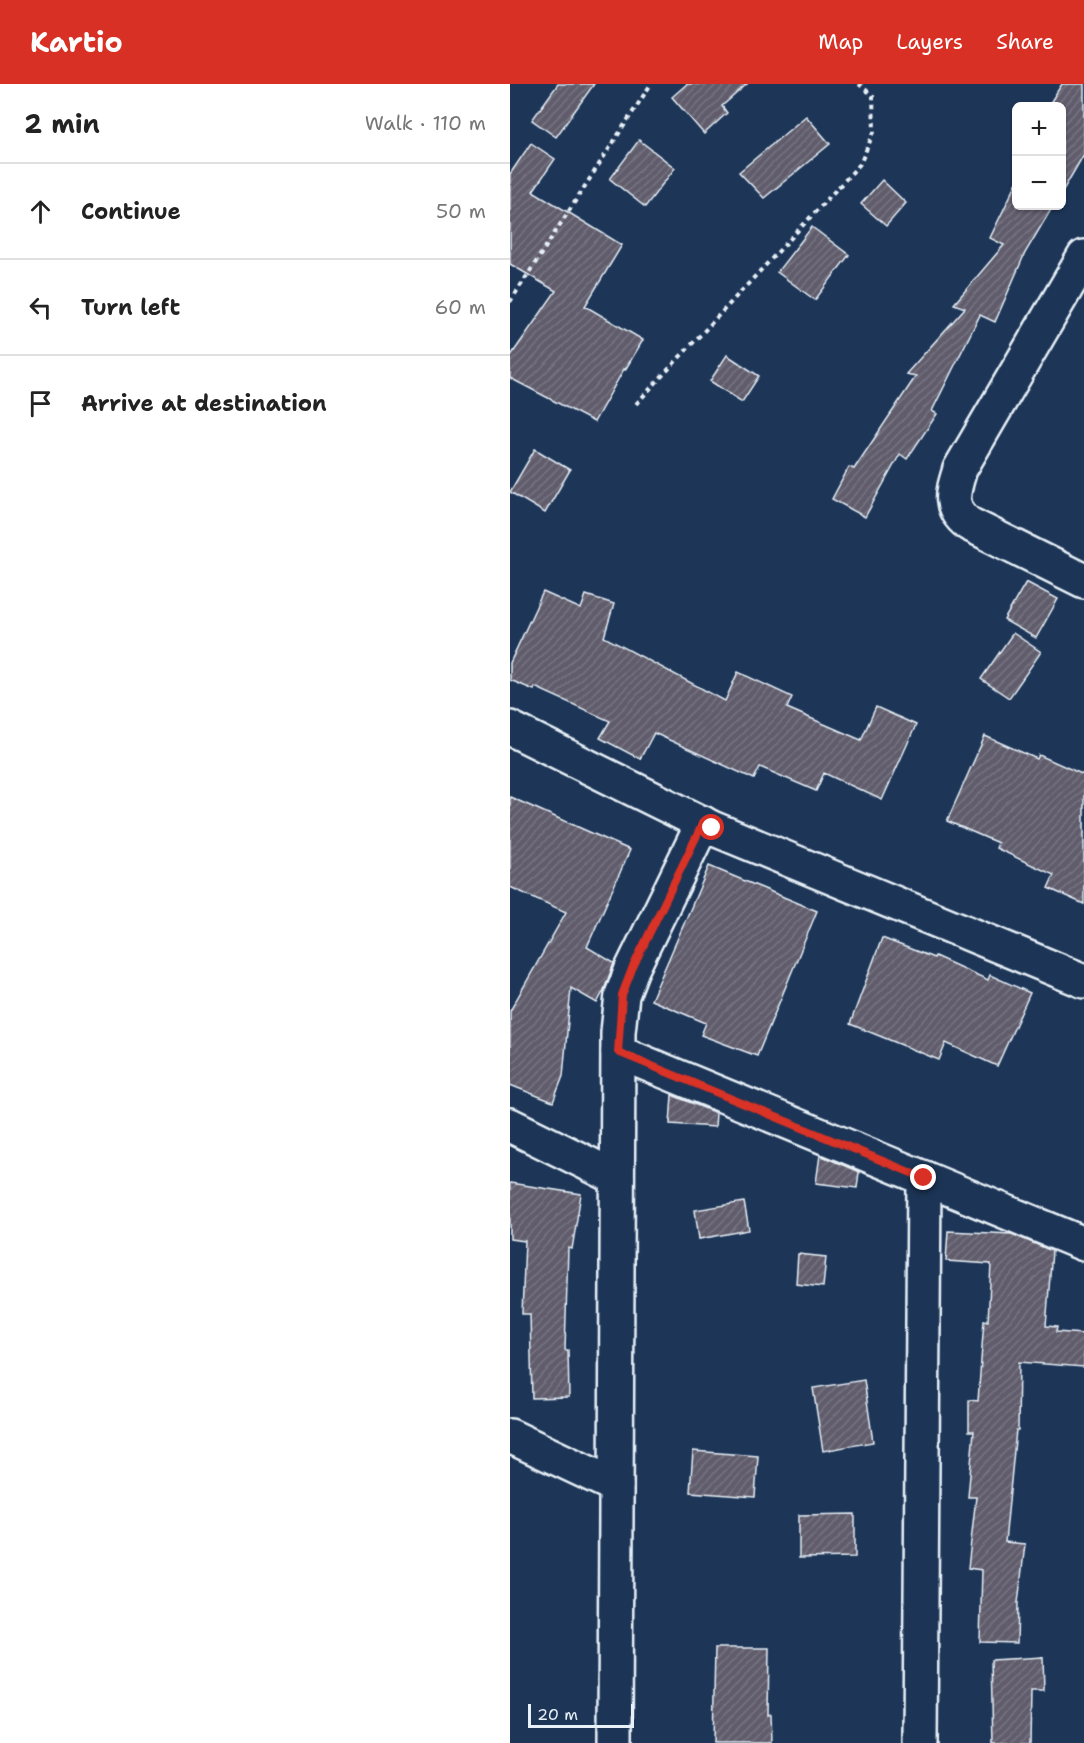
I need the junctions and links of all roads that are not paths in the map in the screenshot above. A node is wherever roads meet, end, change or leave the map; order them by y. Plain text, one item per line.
1 (1084, 257) edge
2 (1084, 581) edge
3 (510, 728) edge
4 (703, 823) junction
5 (1084, 981) edge
6 (618, 1052) junction
7 (510, 1125) edge
8 (617, 1178) junction
9 (924, 1178) junction
10 (1084, 1244) edge
11 (510, 1436) edge
12 (616, 1486) junction
13 (615, 1743) edge
14 (920, 1743) edge

1 - 2 street
3 - 4 street
4 - 5 street
4 - 6 street
6 - 8 street
6 - 9 street
7 - 8 street
8 - 12 street
9 - 10 street
9 - 14 street
11 - 12 street
12 - 13 street

